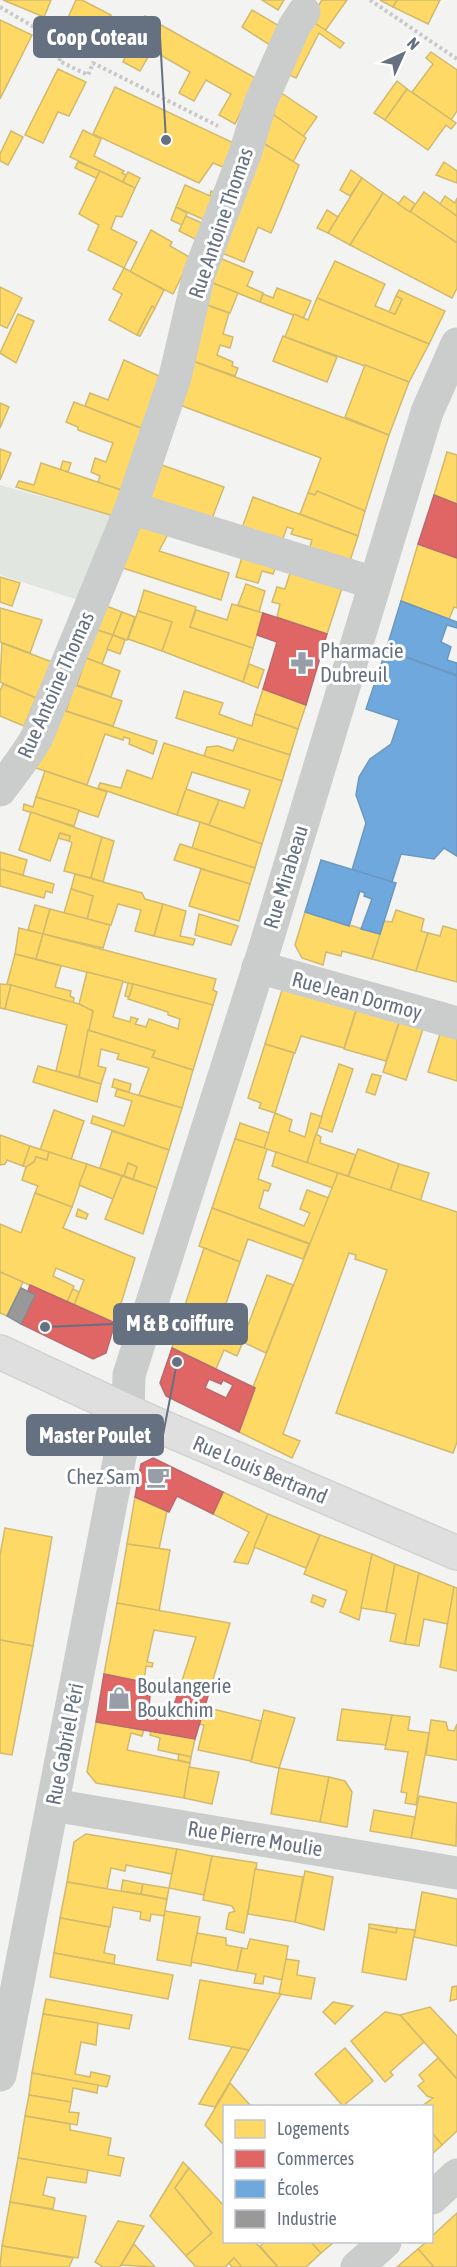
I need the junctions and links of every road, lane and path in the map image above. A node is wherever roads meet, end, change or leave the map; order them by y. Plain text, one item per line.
1 (370, 0) edge
2 (0, 7) edge
3 (304, 12) dead end
4 (457, 59) edge
5 (249, 142) junction
6 (457, 344) edge
7 (131, 508) junction
8 (374, 584) junction
9 (0, 790) edge
10 (258, 967) junction
11 (457, 1023) edge
12 (0, 1352) edge
13 (128, 1412) junction
14 (457, 1553) edge
15 (53, 1805) junction
16 (457, 1873) edge
17 (0, 2075) edge
18 (457, 2175) edge
19 (433, 2197) edge
20 (383, 2243) edge
21 (357, 2267) edge

1 - 4 path
2 - 5 path
3 - 5 street, Rue Antoine Thomas
5 - 7 street, Rue Antoine Thomas
6 - 8 street, Rue Mirabeau
7 - 8 street
7 - 9 street, Rue Antoine Thomas
8 - 10 street, Rue Mirabeau
10 - 11 street, Rue Jean Dormoy
10 - 13 street, Rue Mirabeau
12 - 13 main road, Rue Louis Bertrand
13 - 14 main road, Rue Louis Bertrand
13 - 15 street, Rue Gabriel Péri
15 - 16 street, Rue Pierre Moulie
15 - 17 street, Rue Gabriel Péri
18 - 19 street
20 - 21 street

